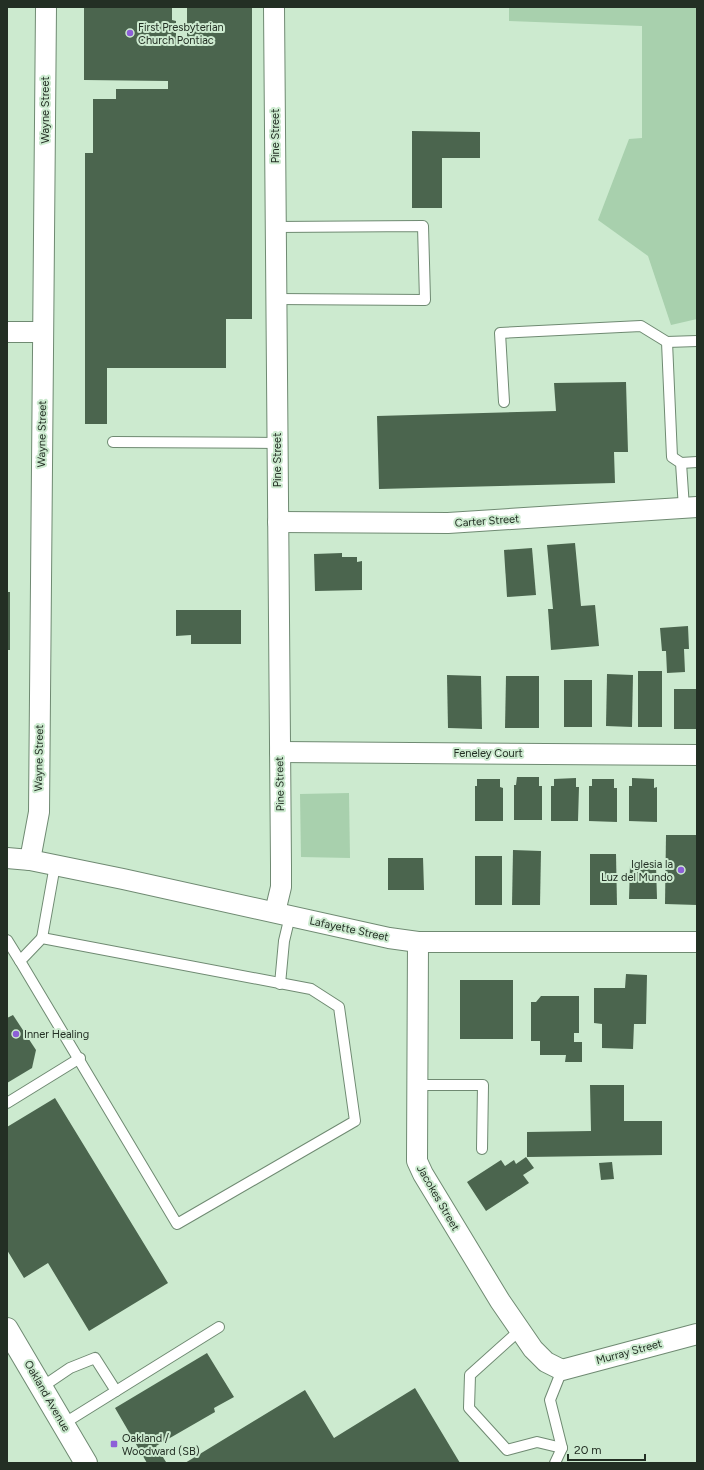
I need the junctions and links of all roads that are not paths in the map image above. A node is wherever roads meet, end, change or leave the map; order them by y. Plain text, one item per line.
1 (46, 7) edge
2 (274, 7) edge
3 (276, 227) junction
4 (276, 299) junction
5 (7, 332) edge
6 (43, 332) junction
7 (697, 341) edge
8 (667, 342) junction
9 (504, 402) dead end
10 (114, 442) dead end
11 (277, 443) junction
12 (697, 462) edge
13 (681, 463) junction
14 (690, 508) edge
15 (278, 522) junction
16 (280, 752) junction
17 (697, 754) edge
18 (7, 858) edge
19 (30, 860) junction
20 (55, 865) junction
21 (283, 914) junction
22 (42, 938) junction
23 (7, 940) edge
24 (418, 942) junction
25 (697, 942) edge
26 (20, 961) junction
27 (280, 984) junction
28 (80, 1058) junction
29 (417, 1085) junction
30 (7, 1103) edge
31 (482, 1149) dead end
32 (219, 1327) dead end
33 (7, 1329) edge
34 (520, 1330) junction
35 (697, 1334) edge
36 (562, 1370) junction
37 (42, 1387) junction
38 (116, 1391) junction
39 (63, 1424) junction
40 (562, 1448) junction
41 (86, 1463) edge
42 (555, 1463) edge

1 - 6 street, Wayne Street
2 - 3 street, Pine Street
3 - 4 street, Pine Street
3 - 4 lane
4 - 11 street, Pine Street
5 - 6 street
6 - 19 street, Wayne Street
7 - 8 lane
8 - 9 lane
8 - 13 lane
10 - 11 lane
11 - 15 street, Pine Street
12 - 13 lane
13 - 14 lane
14 - 15 street, Carter Street
15 - 16 street, Pine Street
16 - 17 street, Feneley Court
16 - 21 street, Pine Street
18 - 19 street, Lafayette Street
19 - 20 street, Lafayette Street
20 - 21 street, Lafayette Street
20 - 22 lane
21 - 24 street, Lafayette Street
21 - 27 lane
22 - 26 lane
22 - 27 lane
23 - 26 lane
24 - 25 street, Lafayette Street
24 - 29 street, Jacokes Street
26 - 28 lane
27 - 28 lane
28 - 30 lane
29 - 31 lane
29 - 34 street, Jacokes Street
32 - 38 lane
33 - 37 street, Oakland Avenue
34 - 36 street, Jacokes Street
34 - 40 lane
35 - 36 street, Murray Street
36 - 40 lane
37 - 38 lane
37 - 39 street, Oakland Avenue
38 - 39 lane
39 - 41 street, Oakland Avenue
40 - 42 lane

